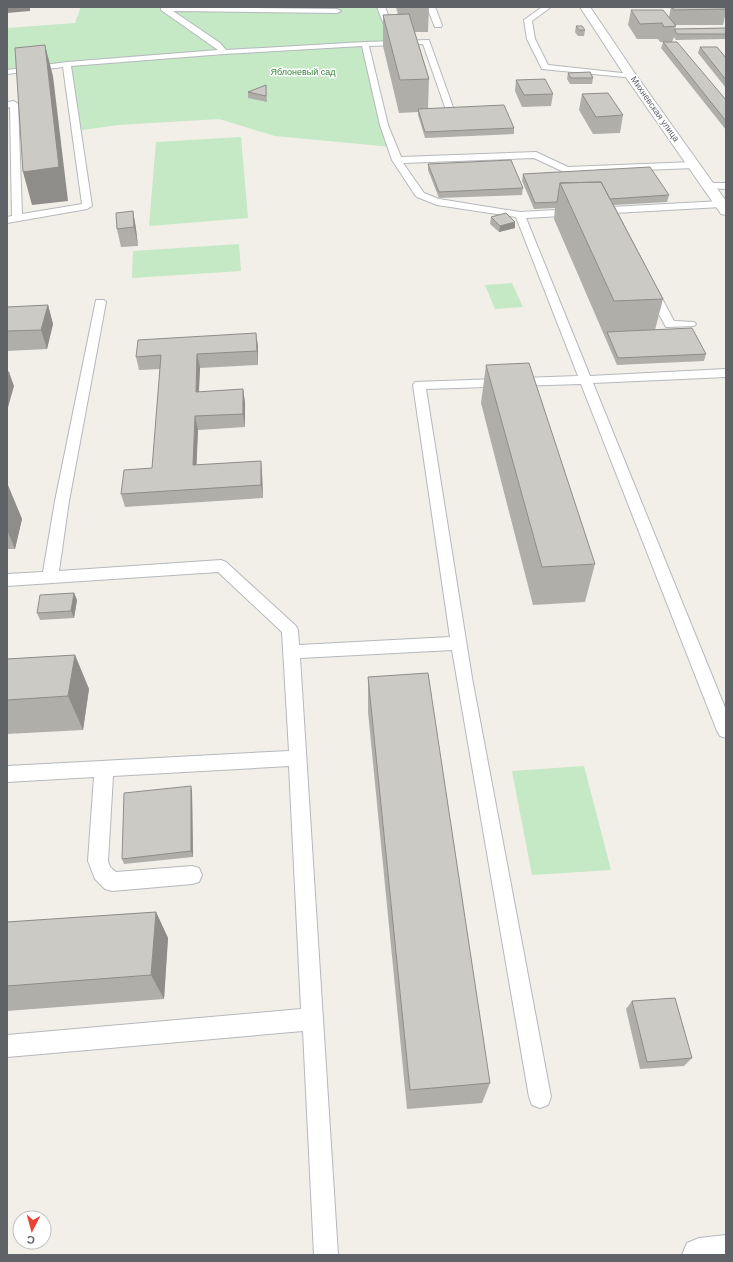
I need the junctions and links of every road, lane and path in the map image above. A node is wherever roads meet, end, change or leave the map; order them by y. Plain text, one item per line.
1 (381, 7) edge
2 (431, 7) edge
3 (547, 7) edge
4 (584, 7) edge
5 (164, 8) edge
6 (337, 12) dead end
7 (438, 25) dead end
8 (396, 43) junction
9 (365, 44) junction
10 (224, 52) junction
11 (67, 64) junction
12 (7, 72) edge
13 (631, 76) junction
14 (7, 105) edge
15 (450, 110) edge
16 (397, 160) junction
17 (694, 165) junction
18 (709, 186) junction
19 (726, 186) edge
20 (724, 207) edge
21 (609, 210) junction
22 (520, 215) junction
23 (17, 218) junction
24 (7, 220) edge
25 (616, 224) edge
26 (645, 278) edge
27 (100, 302) dead end
28 (690, 324) dead end
29 (726, 373) edge
30 (585, 380) junction
31 (50, 577) junction
32 (7, 580) edge
33 (459, 643) junction
34 (291, 652) junction
35 (726, 731) edge
36 (298, 758) junction
37 (104, 769) junction
38 (7, 774) edge
39 (192, 875) dead end
40 (312, 1019) junction
41 (7, 1046) edge
42 (540, 1097) dead end
43 (726, 1252) edge
44 (326, 1255) edge
45 (699, 1255) edge

1 - 8 lane
2 - 7 lane
3 - 13 lane
4 - 13 street, Михневская улица
5 - 6 lane
5 - 10 lane
8 - 9 lane
8 - 15 lane
9 - 10 lane
9 - 16 lane
10 - 11 lane
11 - 12 lane
11 - 23 lane
13 - 17 street, Михневская улица
14 - 23 lane
16 - 17 lane
16 - 22 lane
17 - 18 street, Михневская улица
18 - 19 lane
18 - 20 street, Михневская улица
20 - 21 lane
21 - 22 lane
21 - 25 lane
22 - 30 lane
23 - 24 lane
26 - 28 lane
27 - 31 lane
29 - 30 lane
30 - 33 lane
30 - 35 lane
31 - 32 lane
31 - 34 lane
33 - 34 lane
33 - 42 lane
34 - 36 lane
36 - 37 lane
36 - 40 lane
37 - 38 lane
37 - 39 lane
40 - 41 lane
40 - 44 lane
43 - 45 street

